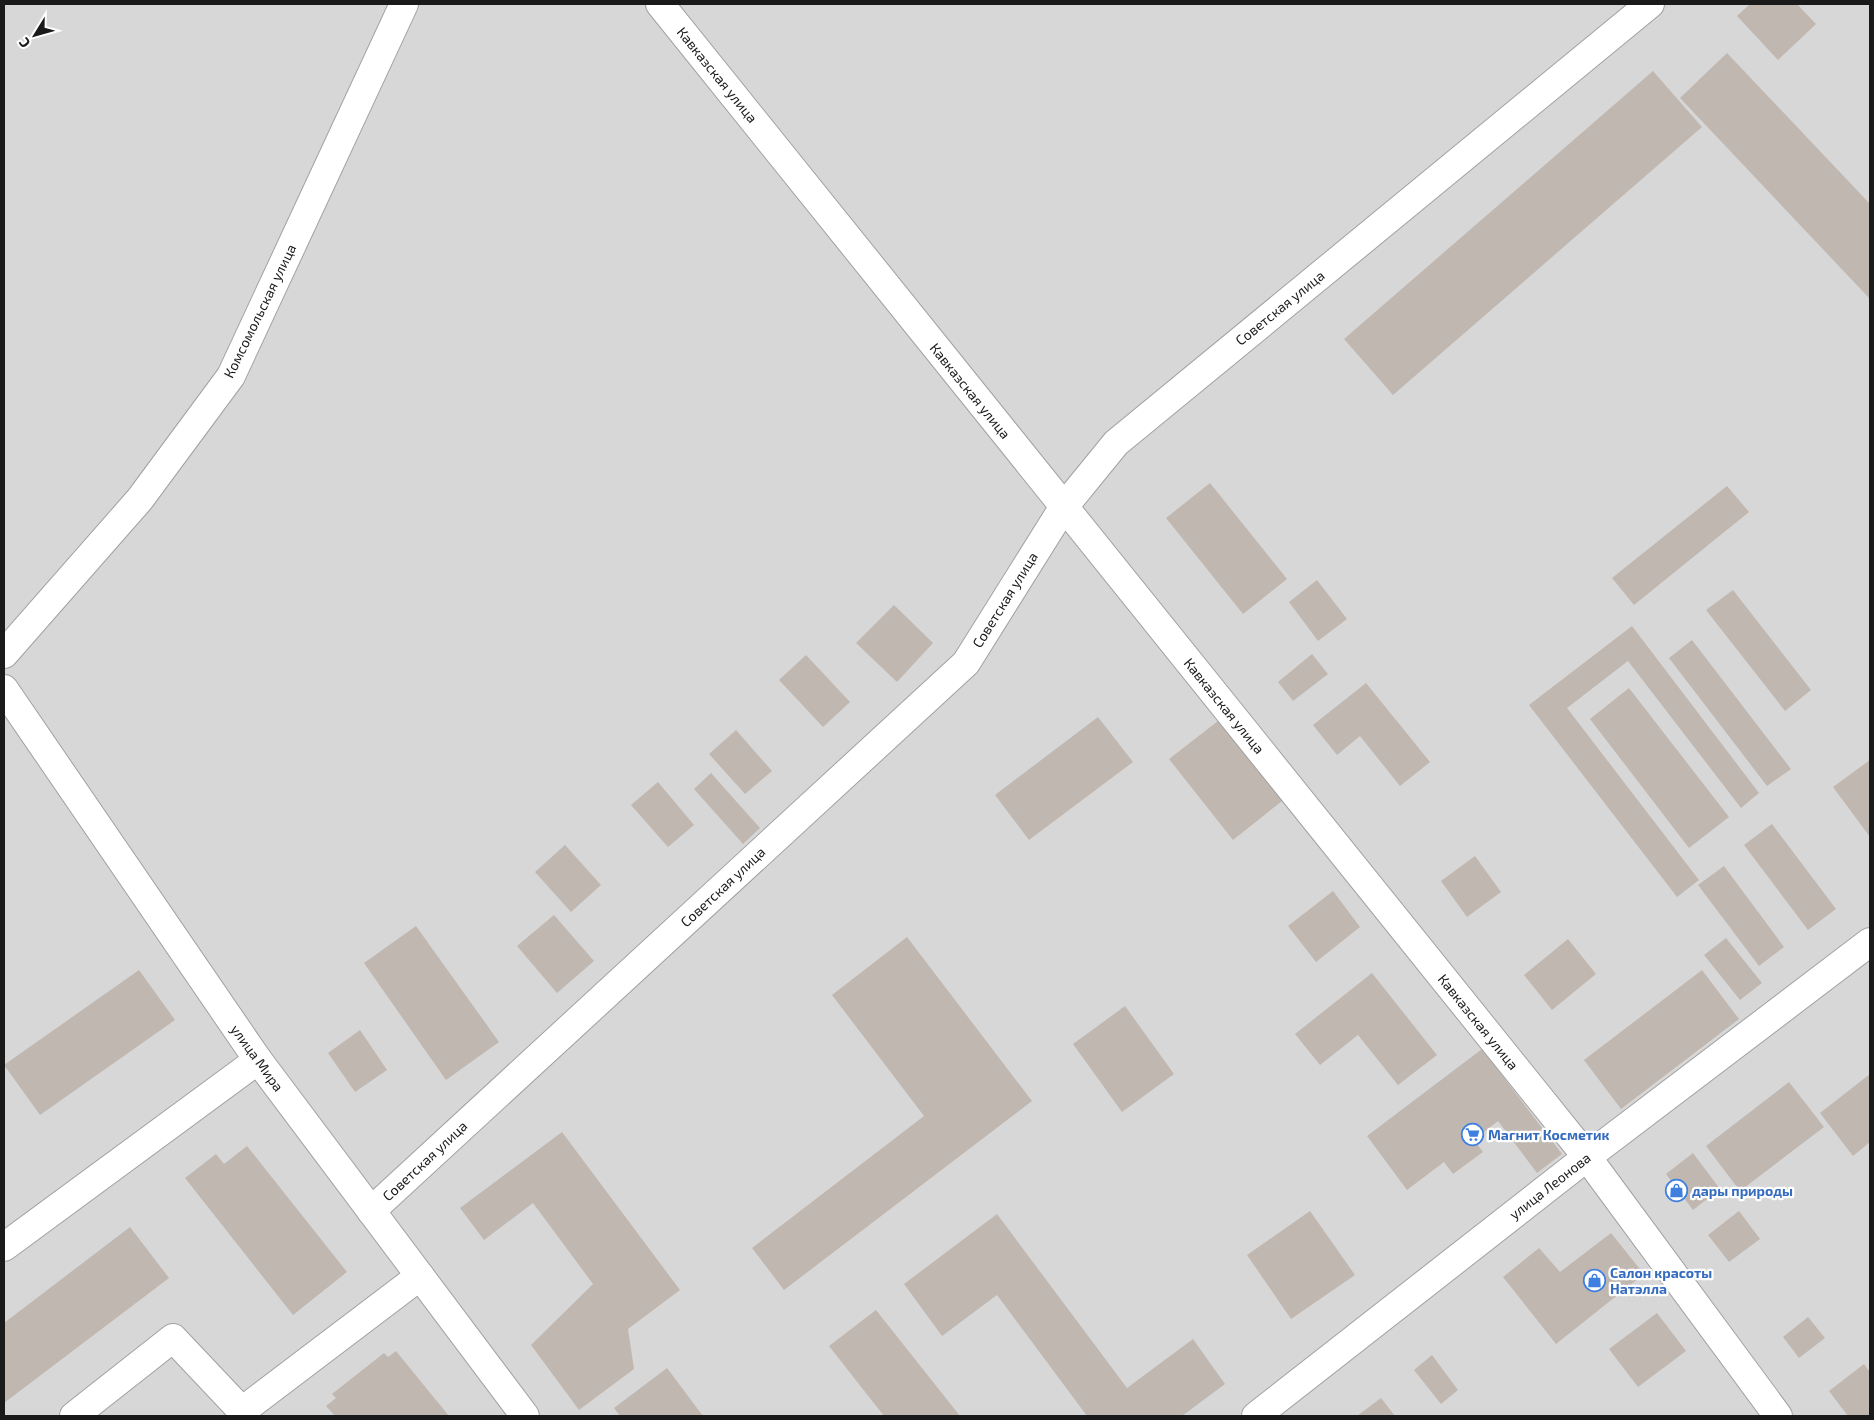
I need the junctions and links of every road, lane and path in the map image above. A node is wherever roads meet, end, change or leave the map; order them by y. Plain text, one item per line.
1 (404, 4) edge
2 (660, 4) edge
3 (1650, 4) edge
4 (1064, 508) junction
5 (4, 654) edge
6 (4, 689) edge
7 (1870, 942) edge
8 (258, 1060) junction
9 (1587, 1157) junction
10 (371, 1211) junction
11 (4, 1247) edge
12 (420, 1276) junction
13 (244, 1414) edge
14 (74, 1416) edge
15 (526, 1416) edge
16 (1256, 1416) edge
17 (1778, 1416) edge

1 - 5 street, Комсомольская улица
2 - 4 street, Кавказская улица
3 - 4 street, Советская улица
4 - 9 street, Кавказская улица
4 - 10 street, Советская улица
6 - 8 street, улица Мира
7 - 9 street, улица Леонова
8 - 10 street, улица Мира
8 - 11 street
9 - 16 street, улица Леонова
9 - 17 street, Кавказская улица
10 - 12 street, улица Мира
12 - 13 street
12 - 15 street, улица Мира
13 - 14 street

